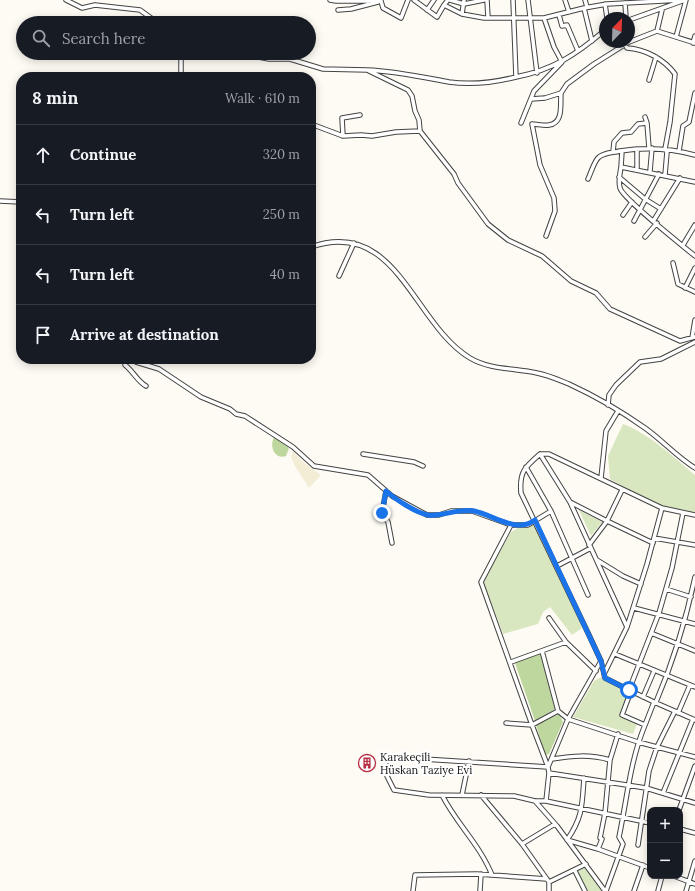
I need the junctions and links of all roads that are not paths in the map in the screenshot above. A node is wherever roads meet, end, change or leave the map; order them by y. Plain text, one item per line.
1 (66, 0) edge
2 (330, 0) edge
3 (368, 0) edge
4 (382, 0) edge
5 (408, 0) edge
6 (414, 0) edge
7 (434, 0) edge
8 (449, 0) edge
9 (484, 0) edge
10 (487, 0) edge
11 (513, 0) edge
12 (528, 0) edge
13 (565, 0) edge
14 (585, 0) edge
15 (681, 0) edge
16 (686, 0) edge
17 (647, 1) edge
18 (660, 1) edge
19 (676, 1) edge
20 (464, 2) edge
21 (625, 2) edge
22 (606, 3) edge
23 (444, 5) junction
24 (586, 8) junction
25 (338, 10) dead end
26 (427, 10) junction
27 (662, 10) junction
28 (569, 12) junction
29 (626, 12) edge
30 (462, 14) junction
31 (559, 15) junction
32 (148, 16) edge
33 (488, 18) junction
34 (530, 18) junction
35 (544, 18) junction
36 (635, 18) edge
37 (515, 19) junction
38 (657, 31) junction
39 (599, 35) edge
40 (695, 36) edge
41 (676, 37) junction
42 (635, 40) edge
43 (592, 41) junction
44 (694, 43) edge
45 (620, 48) edge
46 (627, 48) edge
47 (578, 51) junction
48 (656, 57) junction
49 (182, 60) edge
50 (293, 60) edge
51 (562, 62) junction
52 (367, 70) junction
53 (181, 72) edge
54 (537, 72) junction
55 (516, 77) junction
56 (649, 80) dead end
57 (561, 93) junction
58 (695, 93) edge
59 (531, 99) junction
60 (690, 108) junction
61 (695, 110) edge
62 (360, 115) dead end
63 (645, 117) dead end
64 (521, 123) dead end
65 (648, 123) junction
66 (316, 126) edge
67 (420, 131) junction
68 (343, 136) junction
69 (650, 148) junction
70 (637, 149) junction
71 (665, 149) junction
72 (622, 151) junction
73 (680, 151) junction
74 (613, 152) junction
75 (695, 155) edge
76 (621, 166) junction
77 (636, 170) junction
78 (650, 171) junction
79 (659, 174) junction
80 (665, 175) junction
81 (619, 177) junction
82 (680, 178) junction
83 (588, 179) dead end
84 (695, 182) edge
85 (645, 199) junction
86 (0, 201) edge
87 (16, 202) edge
88 (632, 202) junction
89 (661, 209) junction
90 (639, 210) junction
91 (623, 215) dead end
92 (634, 221) dead end
93 (655, 222) junction
94 (695, 225) edge
95 (546, 236) dead end
96 (645, 237) dead end
97 (354, 243) junction
98 (316, 245) edge
99 (683, 245) junction
100 (695, 256) edge
101 (673, 263) dead end
102 (695, 268) edge
103 (339, 276) dead end
104 (685, 288) junction
105 (695, 292) edge
106 (695, 320) edge
107 (694, 337) edge
108 (695, 342) edge
109 (125, 364) edge
110 (143, 364) edge
111 (146, 386) dead end
112 (608, 405) junction
113 (618, 411) junction
114 (363, 454) dead end
115 (540, 454) junction
116 (423, 466) dead end
117 (526, 467) junction
118 (695, 468) edge
119 (601, 478) junction
120 (622, 490) junction
121 (386, 491) junction
122 (570, 502) junction
123 (662, 508) junction
124 (551, 511) junction
125 (683, 513) junction
126 (695, 515) edge
127 (535, 520) junction
128 (608, 521) junction
129 (511, 524) junction
130 (653, 540) junction
131 (392, 543) dead end
132 (677, 543) junction
133 (695, 545) edge
134 (590, 547) junction
135 (573, 558) junction
136 (596, 560) junction
137 (557, 566) junction
138 (695, 577) edge
139 (641, 584) junction
140 (666, 589) junction
141 (694, 589) edge
142 (588, 595) dead end
143 (691, 597) junction
144 (634, 608) junction
145 (659, 613) junction
146 (550, 618) dead end
147 (685, 620) junction
148 (695, 624) edge
149 (627, 627) junction
150 (651, 633) junction
151 (566, 642) junction
152 (677, 644) junction
153 (542, 651) junction
154 (695, 651) edge
155 (615, 654) junction
156 (601, 661) junction
157 (511, 662) junction
158 (640, 665) junction
159 (596, 671) junction
160 (654, 671) junction
161 (604, 674) junction
162 (667, 677) junction
163 (690, 685) junction
164 (695, 687) edge
165 (630, 691) junction
166 (643, 697) junction
167 (655, 702) junction
168 (558, 711) junction
169 (677, 712) junction
170 (568, 719) junction
171 (694, 719) edge
172 (506, 723) dead end
173 (645, 724) junction
174 (532, 725) junction
175 (618, 734) junction
176 (638, 742) junction
177 (657, 748) junction
178 (678, 752) junction
179 (695, 757) edge
180 (552, 759) junction
181 (610, 760) junction
182 (469, 761) junction
183 (695, 766) edge
184 (548, 767) junction
185 (550, 772) junction
186 (584, 778) junction
187 (607, 782) junction
188 (628, 784) junction
189 (646, 788) junction
190 (663, 793) junction
191 (442, 795) junction
192 (462, 795) junction
193 (481, 795) junction
194 (683, 799) junction
195 (535, 801) junction
196 (546, 801) junction
197 (695, 803) edge
198 (680, 807) edge
199 (582, 809) junction
200 (605, 813) junction
201 (623, 816) junction
202 (641, 822) junction
203 (647, 823) edge
204 (555, 824) junction
205 (683, 830) edge
206 (695, 833) edge
207 (567, 840) junction
208 (522, 844) junction
209 (638, 845) dead end
210 (598, 849) junction
211 (619, 856) junction
212 (695, 861) edge
213 (586, 864) junction
214 (643, 865) junction
215 (647, 867) edge
216 (575, 871) junction
217 (481, 874) junction
218 (492, 875) junction
219 (661, 879) edge
220 (682, 879) edge
221 (548, 881) junction
222 (688, 881) junction
223 (695, 884) edge
224 (413, 891) edge
225 (480, 891) edge
226 (549, 891) edge
227 (585, 891) edge
228 (605, 891) edge
229 (634, 891) edge
230 (658, 891) edge
231 (686, 891) edge

1 - 32 street
2 - 3 street
3 - 4 street
4 - 5 street
4 - 25 street
6 - 26 street
7 - 26 street
8 - 20 street
8 - 23 street
9 - 20 street
10 - 33 street
11 - 37 street
12 - 34 street
13 - 28 street
14 - 24 street
15 - 19 street
16 - 19 street
16 - 41 street
17 - 18 street
17 - 21 street
18 - 19 street
19 - 27 street
20 - 30 street
21 - 22 street
21 - 29 street
22 - 24 street
23 - 26 street
23 - 30 street
24 - 28 street
24 - 43 street
27 - 36 street
27 - 38 street
28 - 31 street
30 - 33 street
31 - 35 street
31 - 47 street
33 - 37 street
34 - 35 street
34 - 37 street
34 - 54 street
35 - 51 street
37 - 55 street
38 - 41 street
38 - 42 street
39 - 43 street
40 - 44 street
41 - 44 street
43 - 47 street
45 - 57 street
46 - 48 street
47 - 51 street
48 - 56 street
48 - 71 street
49 - 53 street
50 - 52 street
51 - 54 street
51 - 59 street
52 - 55 street
52 - 67 street
54 - 55 street
57 - 59 street
57 - 95 street
58 - 60 street
59 - 64 street
60 - 61 street
60 - 73 street
62 - 68 street
63 - 65 street
65 - 69 street
65 - 74 street
66 - 68 street
67 - 68 street
67 - 107 street
69 - 70 street
69 - 71 street
69 - 78 street
70 - 72 street
70 - 77 street
71 - 73 street
71 - 80 street
72 - 74 street
72 - 76 street
73 - 75 street
74 - 83 street
76 - 77 street
76 - 81 street
77 - 78 street
78 - 79 street
79 - 80 street
79 - 85 street
80 - 82 street
81 - 85 street
81 - 88 street
82 - 84 street
82 - 89 street
85 - 89 street
85 - 90 street
86 - 87 street
88 - 90 street
88 - 91 street
89 - 93 street
90 - 92 street
90 - 93 street
93 - 96 street
93 - 99 street
94 - 99 street
97 - 98 street
97 - 103 street
97 - 112 street
99 - 100 street
101 - 104 street
102 - 104 street
104 - 105 street
106 - 107 street
108 - 112 street
109 - 111 street
110 - 121 street
112 - 113 street
113 - 118 street
113 - 119 street
114 - 116 street
115 - 117 street
115 - 119 street
115 - 122 street
117 - 124 street
117 - 127 street
119 - 120 street
120 - 123 street
120 - 128 street
121 - 129 street
121 - 131 street
122 - 128 street
122 - 134 street
123 - 125 street
123 - 130 street
124 - 127 street
124 - 135 street
125 - 126 street
125 - 132 street
127 - 129 street
127 - 137 street
128 - 130 street
128 - 134 street
129 - 157 street
130 - 132 street
130 - 139 street
132 - 133 street
132 - 140 street
134 - 135 street
134 - 136 street
135 - 137 street
135 - 142 street
136 - 139 street
136 - 149 street
137 - 156 street
138 - 141 street
139 - 144 street
140 - 143 street
140 - 145 street
141 - 143 street
143 - 147 street
144 - 145 street
144 - 149 street
145 - 147 street
145 - 150 street
146 - 151 street
147 - 148 street
147 - 152 street
149 - 155 street
150 - 152 street
150 - 158 street
151 - 153 street
151 - 159 street
152 - 154 street
152 - 162 street
153 - 157 street
153 - 168 street
155 - 158 street
155 - 161 street
156 - 159 street
156 - 161 street
157 - 174 street
158 - 160 street
158 - 165 street
159 - 170 street
160 - 162 street
160 - 166 street
161 - 165 street
162 - 163 street
162 - 167 street
163 - 164 street
163 - 169 street
165 - 166 street
165 - 173 street
166 - 167 street
167 - 169 street
167 - 173 street
168 - 170 street
168 - 174 street
169 - 171 street
169 - 177 street
170 - 175 street
170 - 180 street
171 - 178 street
172 - 174 street
173 - 176 street
174 - 184 street
175 - 176 street
175 - 181 street
176 - 177 street
176 - 188 street
177 - 178 street
177 - 189 street
178 - 179 street
178 - 190 street
180 - 181 street
180 - 184 street
181 - 187 street
182 - 184 street
182 - 191 street
182 - 192 street
183 - 194 street
184 - 185 street
185 - 186 street
185 - 196 street
186 - 187 street
186 - 199 street
187 - 188 street
187 - 200 street
188 - 189 street
188 - 201 street
189 - 190 street
189 - 202 street
190 - 194 street
191 - 192 street
191 - 218 street
192 - 193 street
193 - 195 street
193 - 208 street
194 - 197 street
194 - 198 street
195 - 196 street
195 - 204 street
196 - 199 street
199 - 200 street
199 - 207 street
200 - 201 street
200 - 210 street
201 - 202 street
201 - 211 street
202 - 203 street
202 - 209 street
204 - 207 street
204 - 208 street
205 - 206 street
207 - 210 street
207 - 213 street
208 - 221 street
210 - 211 street
211 - 214 street
211 - 228 street
212 - 222 street
213 - 216 street
213 - 228 street
214 - 215 street
214 - 229 street
216 - 221 street
216 - 227 street
217 - 218 street
217 - 224 street
217 - 225 street
218 - 221 street
219 - 230 street
220 - 222 street
221 - 226 street
222 - 223 street
222 - 231 street

